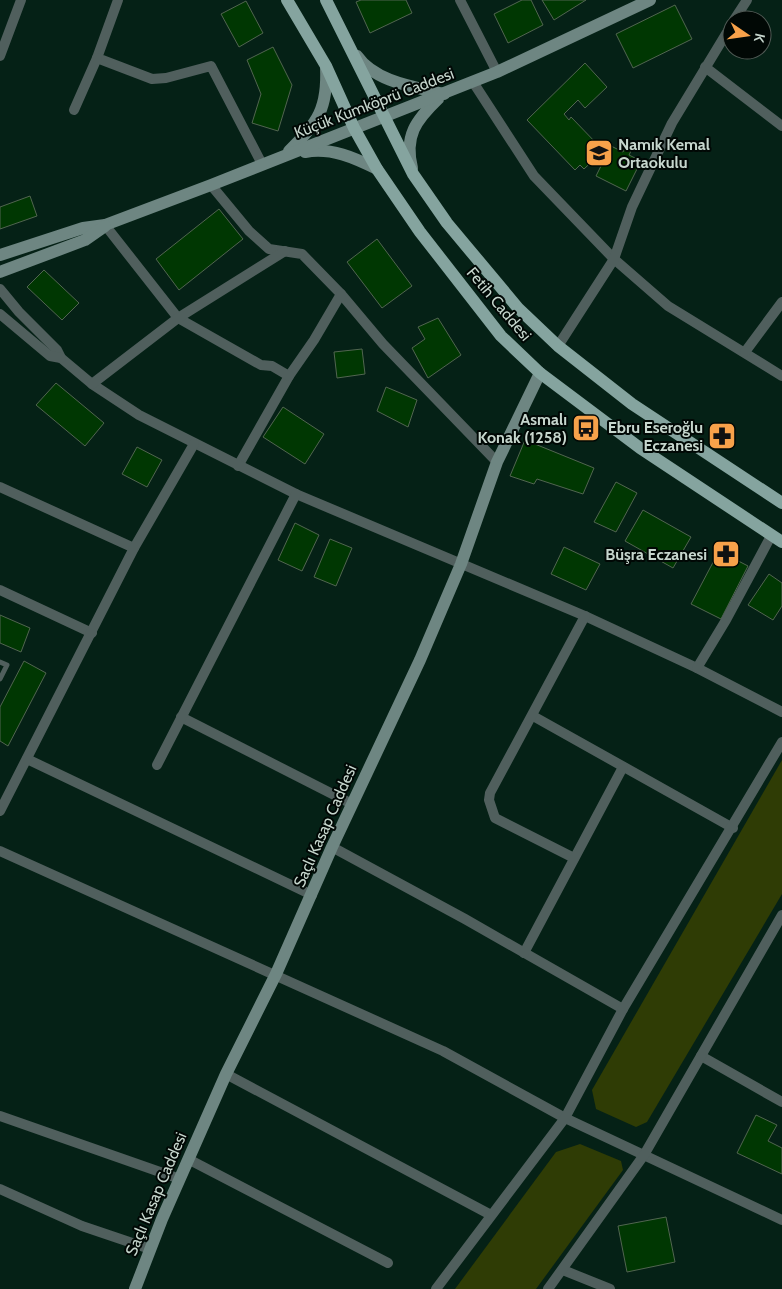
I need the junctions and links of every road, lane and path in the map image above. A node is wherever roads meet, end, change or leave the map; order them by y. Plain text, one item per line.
1 (21, 0) edge
2 (118, 0) edge
3 (287, 0) edge
4 (326, 0) edge
5 (460, 0) edge
6 (650, 0) edge
7 (342, 34) junction
8 (722, 40) edge
9 (0, 56) edge
10 (97, 58) junction
11 (326, 66) junction
12 (705, 67) junction
13 (497, 72) junction
14 (472, 82) junction
15 (444, 94) junction
16 (74, 110) dead end
17 (384, 117) junction
18 (782, 126) edge
19 (354, 128) junction
20 (285, 155) junction
21 (262, 164) junction
22 (377, 169) junction
23 (413, 174) junction
24 (212, 185) junction
25 (105, 225) junction
26 (285, 251) junction
27 (0, 255) edge
28 (614, 259) junction
29 (1, 272) edge
30 (0, 289) edge
31 (341, 294) junction
32 (782, 302) edge
33 (0, 314) edge
34 (178, 318) junction
35 (558, 346) junction
36 (745, 352) junction
37 (61, 358) junction
38 (540, 373) junction
39 (289, 376) junction
40 (782, 376) edge
41 (92, 384) junction
42 (194, 444) junction
43 (497, 462) junction
44 (238, 466) junction
45 (0, 487) edge
46 (296, 494) junction
47 (782, 503) edge
48 (776, 539) edge
49 (134, 548) junction
50 (461, 564) junction
51 (0, 590) edge
52 (585, 616) junction
53 (92, 633) junction
54 (0, 662) edge
55 (696, 668) junction
56 (0, 679) edge
57 (782, 712) edge
58 (533, 716) junction
59 (181, 717) junction
60 (782, 742) edge
61 (27, 759) junction
62 (157, 766) dead end
63 (623, 767) junction
64 (352, 804) junction
65 (0, 811) edge
66 (733, 828) junction
67 (332, 847) junction
68 (0, 851) edge
69 (574, 858) junction
70 (312, 895) junction
71 (782, 914) edge
72 (524, 953) junction
73 (276, 974) junction
74 (623, 1010) junction
75 (701, 1056) junction
76 (226, 1074) junction
77 (782, 1102) edge
78 (0, 1116) edge
79 (566, 1118) junction
80 (644, 1154) junction
81 (188, 1160) junction
82 (180, 1179) junction
83 (0, 1189) edge
84 (491, 1216) junction
85 (782, 1220) edge
86 (150, 1249) junction
87 (388, 1263) dead end
88 (563, 1270) junction
89 (135, 1289) edge
90 (436, 1289) edge
91 (548, 1289) edge
92 (610, 1289) edge

1 - 9 street
2 - 10 street
3 - 11 main road, Fetih Caddesi
4 - 7 main road, Fetih Caddesi
5 - 13 street
6 - 13 street, Küçük Kumköprü Caddesi
7 - 15 street
7 - 17 main road, Fetih Caddesi
8 - 12 street
10 - 16 street
10 - 21 street
11 - 19 main road, Fetih Caddesi
11 - 20 street
12 - 18 street
12 - 28 street
13 - 14 street, Küçük Kumköprü Caddesi
14 - 15 street, Küçük Kumköprü Caddesi
14 - 28 street
15 - 17 street, Küçük Kumköprü Caddesi
15 - 23 street
17 - 19 street, Küçük Kumköprü Caddesi
17 - 23 main road, Fetih Caddesi
19 - 20 street, Küçük Kumköprü Caddesi
19 - 22 main road, Fetih Caddesi
20 - 21 street, Küçük Kumköprü Caddesi
20 - 22 street
21 - 24 street, Küçük Kumköprü Caddesi
22 - 38 main road, Fetih Caddesi
23 - 35 main road, Fetih Caddesi
24 - 25 street, Küçük Kumköprü Caddesi
24 - 26 street
25 - 27 street
25 - 29 street
25 - 34 street
26 - 31 street
26 - 34 street
28 - 35 street
28 - 36 street
30 - 37 street
31 - 39 street
31 - 43 street
32 - 36 street
33 - 37 street
34 - 39 street
34 - 41 street
35 - 47 main road, Fetih Caddesi
36 - 40 street
37 - 41 street
38 - 43 street, Saçlı Kasap Caddesi
38 - 48 main road, Fetih Caddesi
39 - 44 street
41 - 42 street
42 - 44 street
42 - 49 street
43 - 50 street, Saçlı Kasap Caddesi
44 - 46 street
45 - 49 street
46 - 50 street
46 - 59 street
48 - 55 street
49 - 53 street
50 - 52 street
50 - 64 street, Saçlı Kasap Caddesi
51 - 53 street
52 - 55 street
52 - 58 street
53 - 61 street
54 - 56 lane
55 - 57 street
58 - 63 street
58 - 69 street
59 - 62 street
59 - 64 street
60 - 66 street
61 - 65 street
61 - 70 street
63 - 66 street
63 - 69 street
64 - 67 street, Saçlı Kasap Caddesi
66 - 74 street
67 - 70 street, Saçlı Kasap Caddesi
67 - 72 street
68 - 73 street
69 - 72 street
70 - 73 street, Saçlı Kasap Caddesi
71 - 75 street
72 - 74 street
73 - 76 street, Saçlı Kasap Caddesi
73 - 79 street
74 - 79 street
75 - 77 street
75 - 80 street
76 - 81 street, Saçlı Kasap Caddesi
76 - 84 street
78 - 82 street
79 - 80 street
79 - 84 street
80 - 85 street
80 - 88 street
81 - 82 street, Saçlı Kasap Caddesi
81 - 87 street
82 - 86 street, Saçlı Kasap Caddesi
83 - 86 street
84 - 90 street
86 - 89 street, Saçlı Kasap Caddesi
88 - 91 street
88 - 92 street

